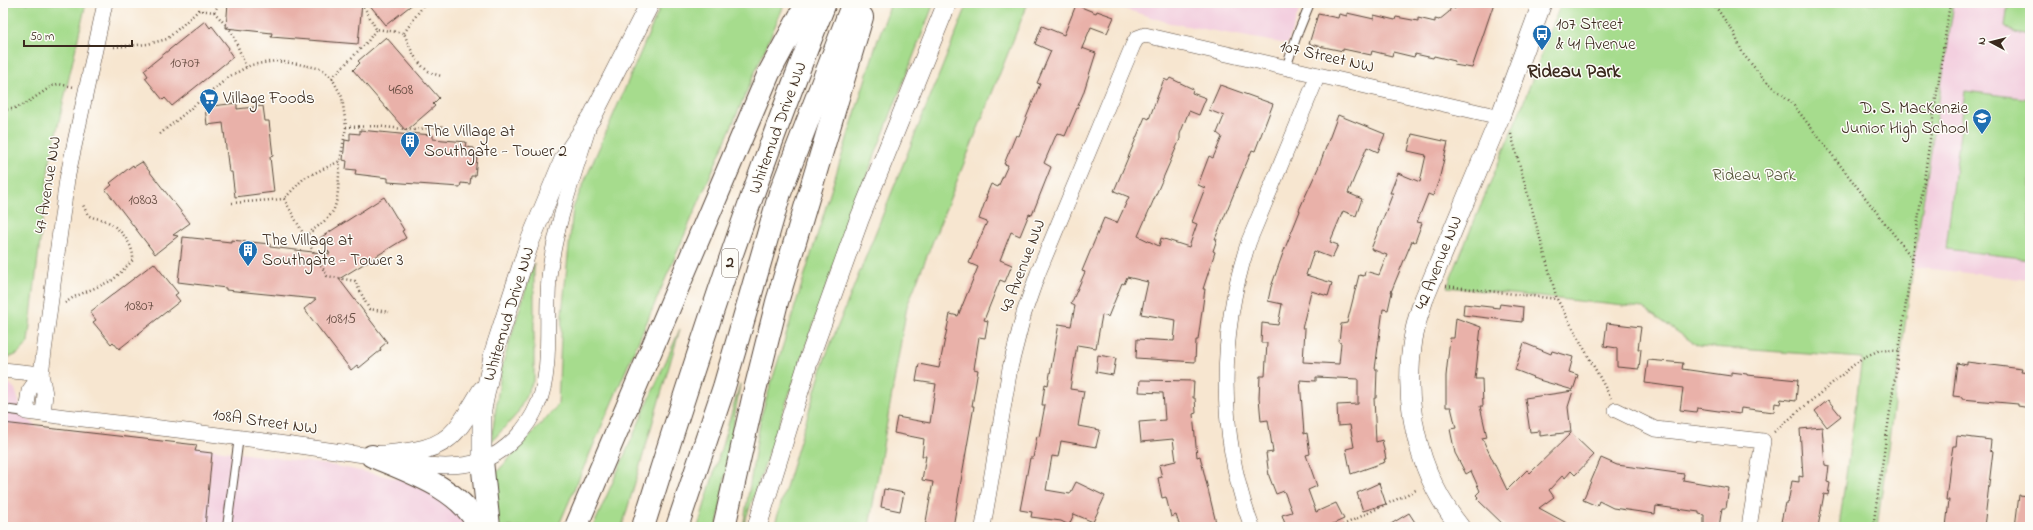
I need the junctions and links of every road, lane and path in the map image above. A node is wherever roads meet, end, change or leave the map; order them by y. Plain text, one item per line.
1 (105, 3) edge
2 (220, 3) edge
3 (362, 3) edge
4 (425, 3) edge
5 (650, 3) edge
6 (807, 3) edge
7 (825, 3) edge
8 (853, 3) edge
9 (866, 3) edge
10 (948, 3) edge
11 (1310, 3) edge
12 (1542, 3) edge
13 (1713, 3) edge
14 (1950, 3) edge
15 (214, 12) junction
16 (376, 30) junction
17 (404, 33) junction
18 (1145, 35) joint
19 (114, 47) dead end
20 (246, 67) junction
21 (1286, 68) junction
22 (1318, 75) junction
23 (442, 76) dead end
24 (332, 78) junction
25 (74, 87) dead end
26 (3, 110) edge
27 (592, 117) junction
28 (1505, 121) junction
29 (444, 126) dead end
30 (346, 127) junction
31 (160, 134) dead end
32 (340, 161) junction
33 (284, 199) junction
34 (82, 203) dead end
35 (232, 203) dead end
36 (305, 236) junction
37 (1912, 258) junction
38 (1430, 283) junction
39 (1557, 299) junction
40 (64, 304) dead end
41 (389, 312) dead end
42 (1899, 351) junction
43 (3, 370) edge
44 (40, 374) junction
45 (488, 382) junction
46 (3, 409) edge
47 (1616, 410) joint
48 (26, 412) junction
49 (43, 414) junction
50 (239, 437) junction
51 (1763, 441) junction
52 (372, 456) junction
53 (482, 461) junction
54 (1420, 488) dead end
55 (227, 527) edge
56 (480, 527) edge
57 (489, 527) edge
58 (576, 527) edge
59 (643, 527) edge
60 (677, 527) edge
61 (724, 527) edge
62 (757, 527) edge
63 (983, 527) edge
64 (1252, 527) edge
65 (1339, 527) edge
66 (1460, 527) edge
67 (1749, 527) edge
68 (1873, 527) edge

1 - 44 street, 47 Avenue NW
2 - 15 path
3 - 16 path
4 - 17 path
5 - 27 street, Whitemud Drive NW
6 - 58 main road
7 - 59 main road, Whitemud Drive NW / 2
8 - 60 main road, Whitemud Drive NW / 2
9 - 61 main road
10 - 62 street
11 - 21 lane
12 - 28 street, 42 Avenue NW
13 - 37 path
14 - 37 path
15 - 19 path
15 - 20 path
16 - 17 path
16 - 24 path
17 - 23 path
18 - 21 street, 107 Street NW
18 - 63 street, 43 Avenue NW
20 - 24 path
20 - 31 path
21 - 22 street, 107 Street NW
22 - 28 street, 107 Street NW
22 - 64 street
24 - 30 path
25 - 26 path
27 - 45 street, Whitemud Drive NW
27 - 53 street, Whitemud Drive NW
28 - 38 street, 42 Avenue NW
28 - 39 path
29 - 30 path
30 - 32 path
32 - 33 path
32 - 36 path
33 - 35 path
33 - 36 path
34 - 40 path
36 - 41 path
37 - 42 path
38 - 39 path
38 - 66 street, 42 Avenue NW
39 - 47 path
42 - 51 path
42 - 68 path
43 - 44 street
44 - 48 street
44 - 49 street
45 - 52 street
45 - 53 street, Whitemud Drive NW
46 - 48 lane
47 - 51 street
48 - 49 street, 108A Street NW
49 - 50 street, 108A Street NW
50 - 52 street, 108A Street NW
50 - 55 lane
51 - 67 street
52 - 53 street, 108A Street NW
52 - 56 main road
53 - 57 main road
54 - 65 path

